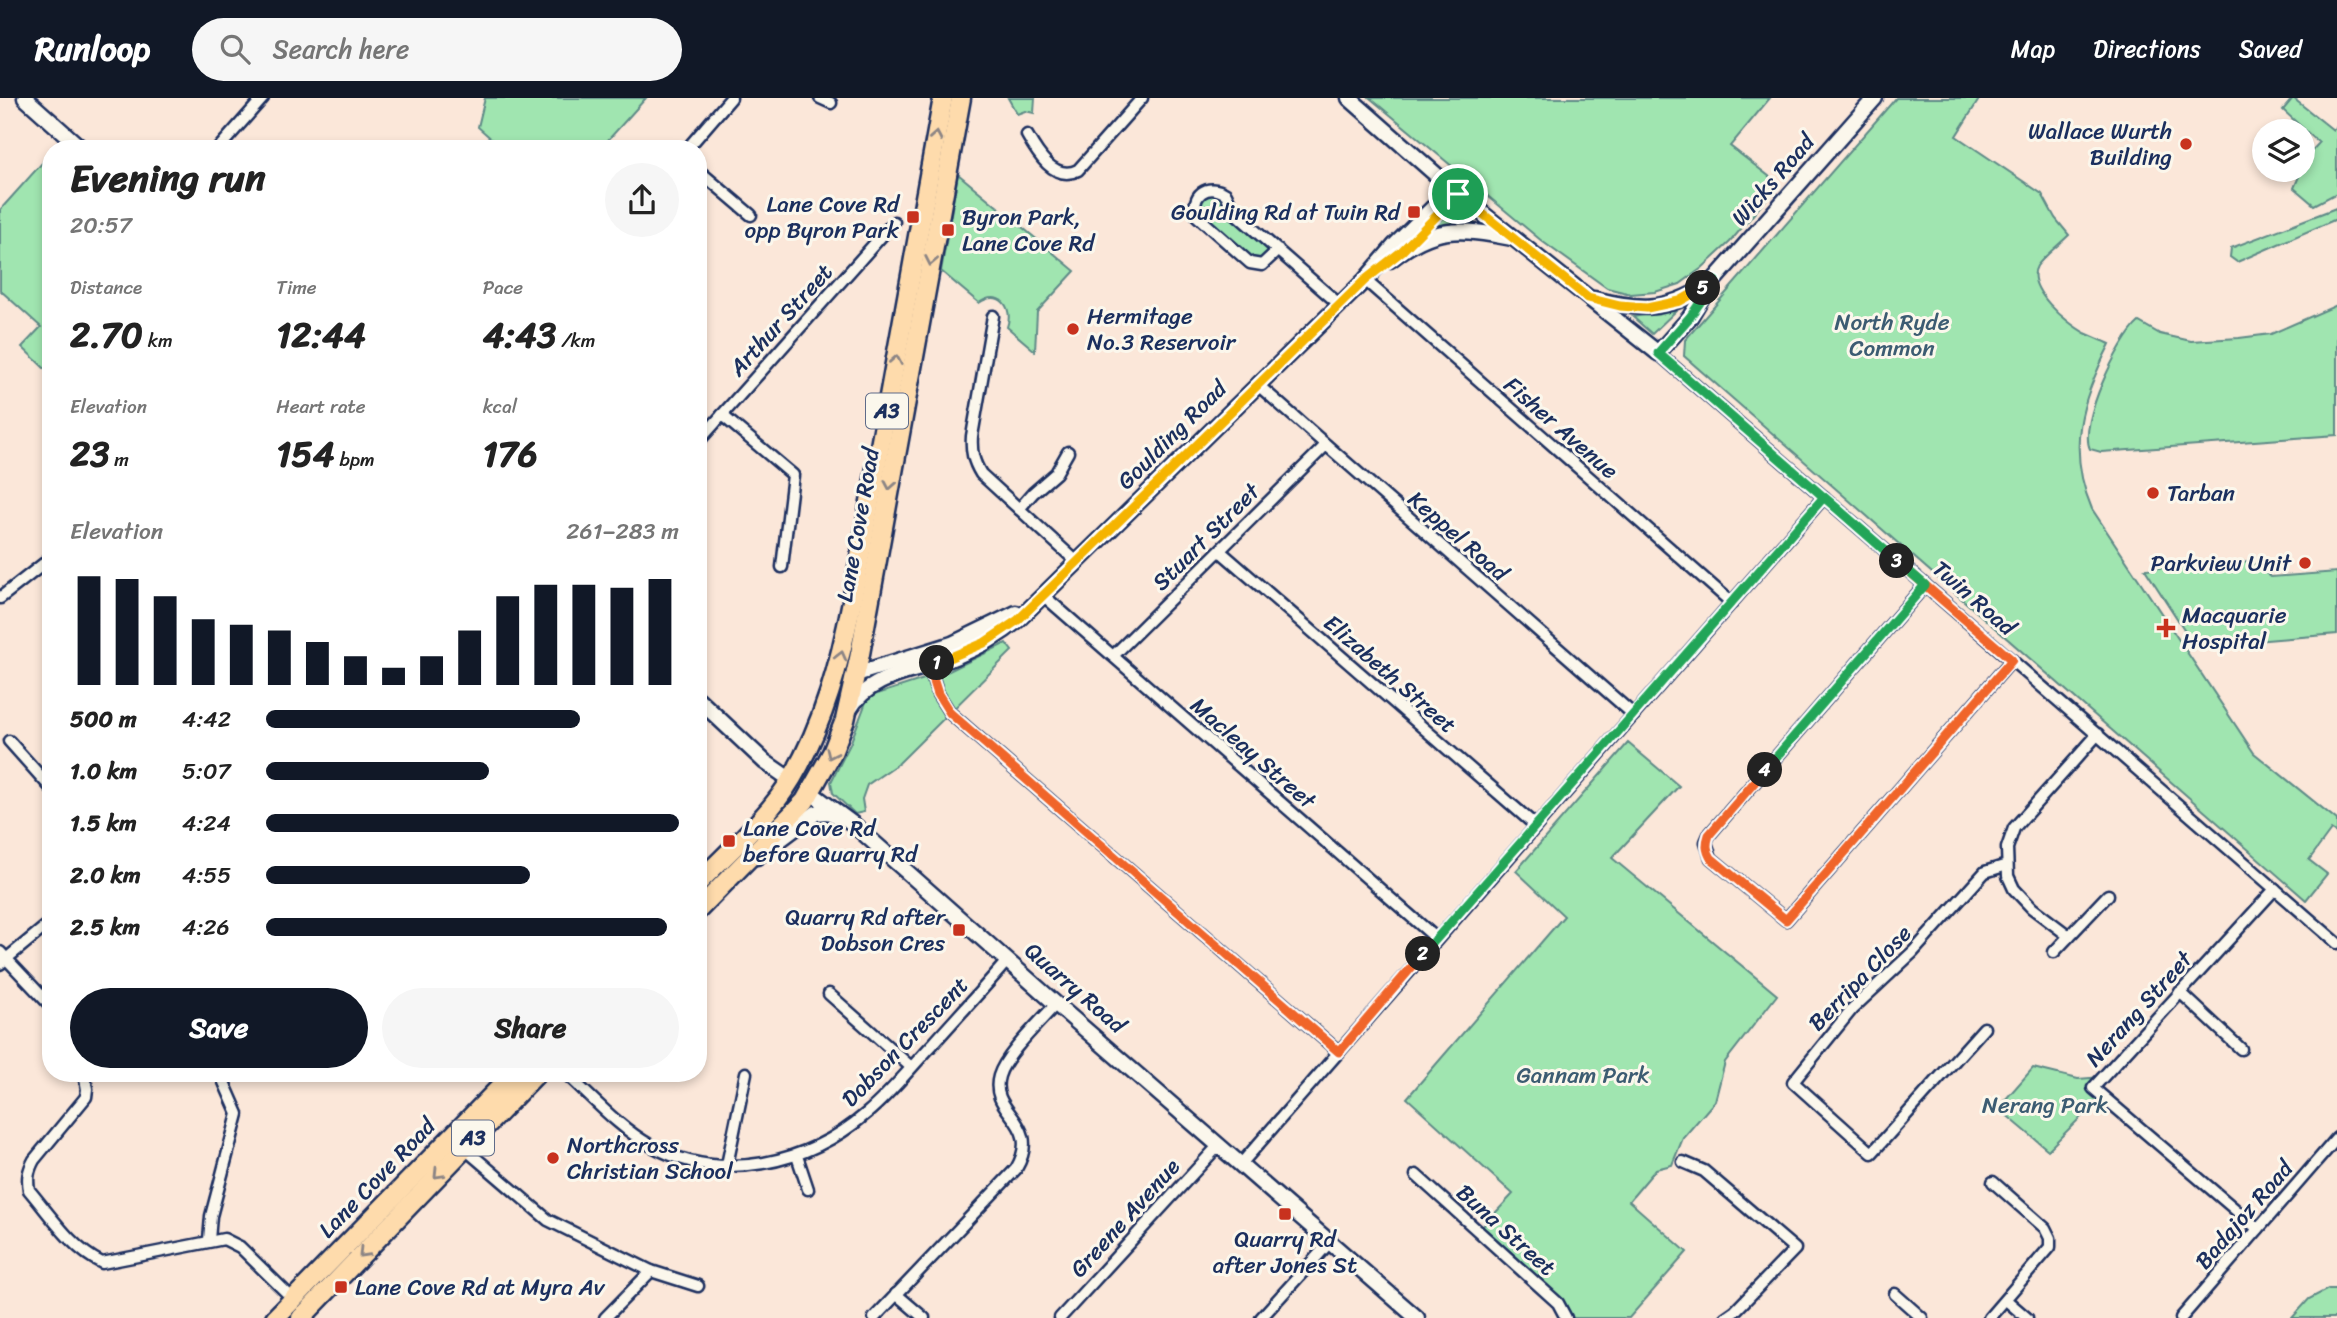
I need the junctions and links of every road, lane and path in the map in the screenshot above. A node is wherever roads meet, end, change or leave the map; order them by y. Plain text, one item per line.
1 (25, 98) edge
2 (263, 98) edge
3 (731, 98) edge
4 (820, 98) edge
5 (943, 98) edge
6 (961, 98) edge
7 (1142, 98) edge
8 (1349, 98) edge
9 (1875, 98) edge
10 (831, 103) dead end
11 (1027, 135) dead end
12 (72, 140) edge
13 (226, 140) edge
14 (695, 140) edge
15 (707, 178) edge
16 (1455, 192) junction
17 (751, 215) dead end
18 (894, 222) dead end
19 (1453, 231) joint
20 (1513, 238) junction
21 (1278, 250) junction
22 (1402, 251) junction
23 (1365, 280) junction
24 (1710, 286) junction
25 (1588, 298) junction
26 (1340, 305) junction
27 (993, 316) dead end
28 (1655, 350) junction
29 (1258, 385) junction
30 (722, 415) junction
31 (707, 432) edge
32 (1326, 445) junction
33 (1068, 452) dead end
34 (1824, 497) junction
35 (1019, 509) junction
36 (1220, 551) junction
37 (1079, 563) junction
38 (42, 565) edge
39 (782, 567) dead end
40 (1925, 585) junction
41 (1044, 596) junction
42 (0, 598) edge
43 (1732, 603) junction
44 (1113, 656) junction
45 (927, 660) junction
46 (2012, 660) junction
47 (856, 674) junction
48 (707, 707) edge
49 (847, 713) junction
50 (1634, 715) junction
51 (820, 721) junction
52 (2098, 734) junction
53 (9, 741) dead end
54 (42, 778) edge
55 (791, 780) junction
56 (810, 792) junction
57 (853, 824) junction
58 (1535, 826) junction
59 (2007, 865) junction
60 (742, 866) junction
61 (707, 874) edge
62 (2275, 889) junction
63 (2108, 895) dead end
64 (707, 901) edge
65 (42, 929) edge
66 (2069, 936) junction
67 (1437, 939) junction
68 (2337, 943) edge
69 (2054, 952) dead end
70 (2, 958) edge
71 (1007, 961) junction
72 (2180, 992) junction
73 (829, 994) dead end
74 (42, 997) edge
75 (1056, 1004) junction
76 (1984, 1028) dead end
77 (2241, 1049) dead end
78 (1339, 1052) junction
79 (911, 1067) junction
80 (746, 1073) dead end
81 (86, 1082) edge
82 (224, 1082) edge
83 (504, 1082) edge
84 (528, 1082) edge
85 (575, 1082) edge
86 (2337, 1138) edge
87 (1219, 1145) junction
88 (464, 1148) junction
89 (797, 1156) junction
90 (1683, 1162) dead end
91 (1241, 1164) junction
92 (727, 1165) junction
93 (1416, 1175) dead end
94 (1993, 1182) dead end
95 (808, 1189) dead end
96 (2258, 1229) junction
97 (209, 1240) junction
98 (1330, 1242) junction
99 (651, 1271) junction
100 (698, 1286) dead end
101 (896, 1294) junction
102 (1895, 1294) dead end
103 (293, 1300) junction
104 (2006, 1300) junction
105 (275, 1318) edge
106 (300, 1318) edge
107 (606, 1318) edge
108 (874, 1318) edge
109 (924, 1318) edge
110 (1060, 1318) edge
111 (1261, 1318) edge
112 (1417, 1318) edge
113 (1566, 1318) edge
114 (1725, 1318) edge
115 (1922, 1318) edge
116 (1989, 1318) edge
117 (2027, 1318) edge
118 (2181, 1318) edge

1 - 12 main road
2 - 13 street
3 - 14 street
4 - 10 street
51 -> 5 highway, Lane Cove Road / A3
6 -> 47 highway, Lane Cove Road / A3
7 - 11 street
8 - 16 main road, Twin Road
9 - 24 main road, Wicks Road
15 - 17 street
16 - 20 main road, Twin Road
16 - 22 main road
16 - 23 main road, Goulding Road
18 - 30 street, Arthur Street
19 - 20 main road, Twin Road
19 - 22 main road, Goulding Road
20 - 25 main road, Twin Road
21 - 21 street
21 - 26 street
22 - 23 main road, Goulding Road
23 - 26 main road, Goulding Road
23 - 43 street, Fisher Avenue
24 - 25 main road
24 - 28 main road, Wicks Road
25 - 28 main road, Twin Road
26 - 29 main road, Goulding Road
27 - 35 street
28 - 34 street, Twin Road
29 - 32 street, Keppel Road
29 - 37 main road, Goulding Road
30 - 31 street, Arthur Street
30 - 39 street
32 - 36 street, Stuart Street
32 - 50 street, Keppel Road
33 - 35 street
34 - 40 street, Twin Road
34 - 43 street
35 - 37 street
36 - 44 street, Stuart Street
36 - 58 street, Elizabeth Street
37 - 41 main road, Goulding Road
38 - 42 street
40 - 46 street, Twin Road
40 - 46 street
41 - 44 street, Macleay Street
41 - 45 main road, Goulding Road
43 - 50 street
44 - 67 street, Macleay Street
45 - 47 main road, Goulding Road
45 - 49 main road, Goulding Road
45 - 78 street
46 - 52 street, Twin Road
47 - 49 highway, Lane Cove Road / A3
47 - 51 highway
48 - 55 main road, Quarry Road
49 -> 56 highway, Lane Cove Road / A3
50 - 58 street
51 - 55 highway, Lane Cove Road / A3
52 - 59 street
52 - 62 street, Twin Road
53 - 54 street
55 - 56 highway, Quarry Road
55 - 61 highway, Lane Cove Road / A3
56 - 57 main road, Quarry Road
56 - 60 highway, Lane Cove Road / A3
57 - 60 main road
57 - 71 main road, Quarry Road
58 - 67 street
59 - 66 street
59 - 76 street, Berripa Close
60 - 64 highway, Lane Cove Road / A3
62 - 68 street, Twin Road
62 - 72 street, Nerang Street
63 - 66 street
65 - 70 street
66 - 69 street
67 - 78 street
70 - 74 street
71 - 75 main road, Quarry Road
71 - 79 street, Dobson Crescent
72 - 77 street
72 - 96 street, Nerang Street
73 - 79 street
75 - 87 main road, Quarry Road
75 - 101 street
78 - 91 street
79 - 89 street, Dobson Crescent
80 - 92 street
81 - 97 street
82 - 97 street
83 - 103 highway, Lane Cove Road / A3
84 - 88 highway, Lane Cove Road / A3
85 - 92 street, Dobson Crescent
86 - 96 street, Badajoz Road
87 - 91 main road, Quarry Road
87 - 110 street, Greene Avenue
88 - 99 street
88 -> 106 highway, Lane Cove Road / A3
89 - 92 street, Dobson Crescent
89 - 95 street
90 - 114 street
91 - 98 main road, Quarry Road
93 - 113 street, Buna Street
94 - 104 street
96 - 118 street, Badajoz Road
97 - 103 street
98 - 111 street
98 - 112 main road, Quarry Road
99 - 100 street
99 - 107 street
101 - 108 street
101 - 109 street
102 - 115 street
103 - 105 highway, Lane Cove Road / A3
104 - 116 street
104 - 117 street

